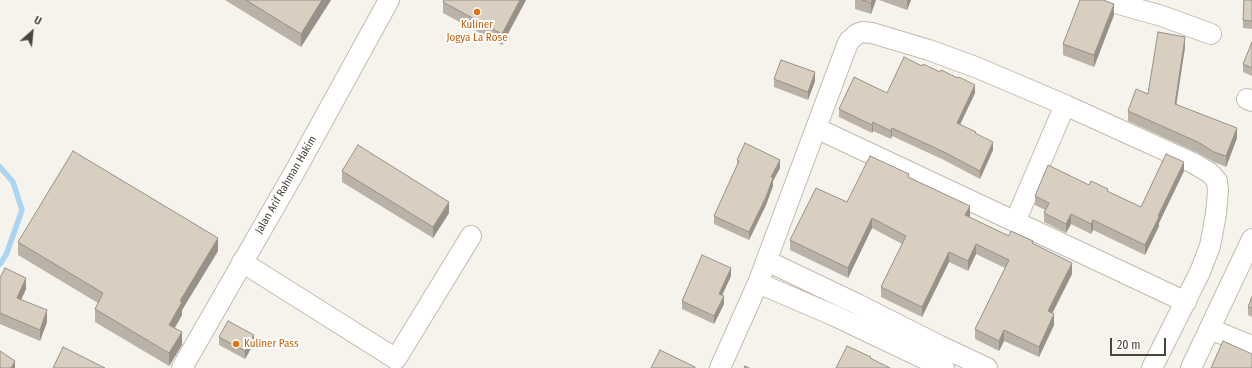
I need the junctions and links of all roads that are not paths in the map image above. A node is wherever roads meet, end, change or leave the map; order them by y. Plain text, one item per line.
1 (389, 0) edge
2 (1105, 0) edge
3 (1211, 34) dead end
4 (1065, 105) junction
5 (816, 128) junction
6 (1015, 222) junction
7 (471, 236) dead end
8 (1252, 239) edge
9 (767, 261) junction
10 (242, 262) junction
11 (758, 283) junction
12 (1186, 302) junction
13 (1210, 328) junction
14 (1252, 346) edge
15 (182, 368) edge
16 (720, 368) edge
17 (944, 368) edge
18 (987, 368) edge
19 (1152, 368) edge
20 (1191, 368) edge

1 - 10 street, Jalan Arif Rahman Hakim
2 - 3 street
4 - 5 street
4 - 6 street
4 - 12 street
5 - 6 street
5 - 9 street
6 - 12 street
7 - 10 street
8 - 13 street
9 - 11 street
9 - 18 street
10 - 15 street, Jalan Arif Rahman Hakim
11 - 16 street
11 - 17 street
12 - 19 street
13 - 14 street
13 - 20 street

